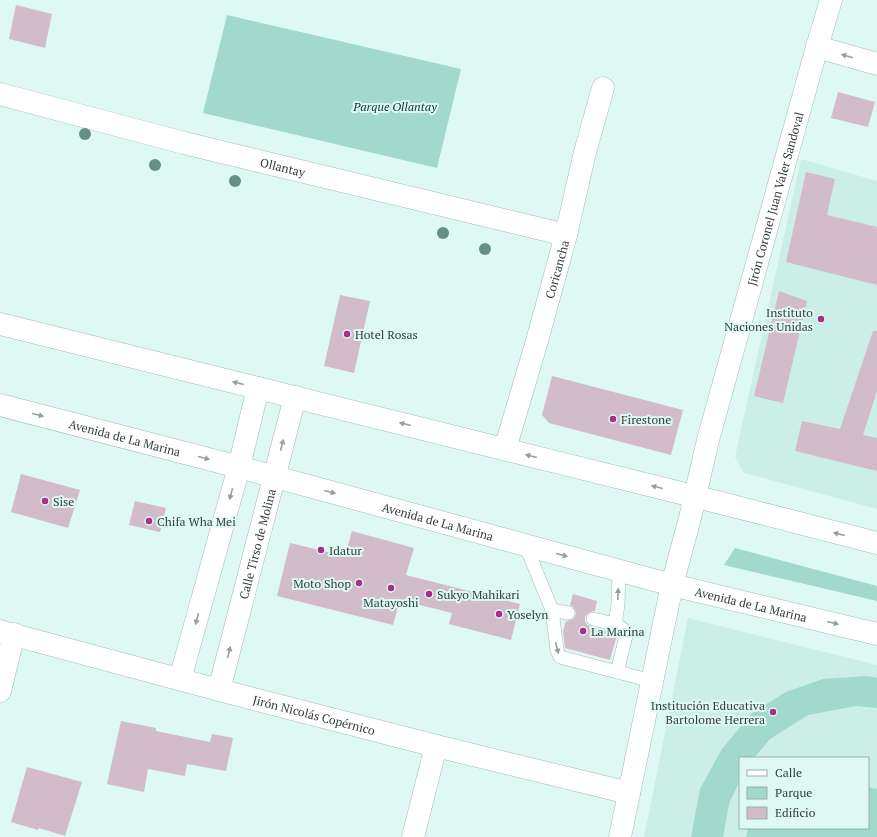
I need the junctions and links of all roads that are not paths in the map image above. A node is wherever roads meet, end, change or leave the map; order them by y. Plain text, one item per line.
1 (831, 0) edge
2 (817, 47) junction
3 (877, 64) edge
4 (602, 88) dead end
5 (0, 94) edge
6 (566, 235) junction
7 (0, 324) edge
8 (258, 388) junction
9 (295, 397) junction
10 (0, 405) edge
11 (505, 449) junction
12 (239, 467) junction
13 (274, 476) junction
14 (695, 497) junction
15 (877, 543) edge
16 (524, 544) junction
17 (619, 570) junction
18 (672, 585) junction
19 (552, 610) junction
20 (568, 613) dead end
21 (593, 619) dead end
22 (615, 624) junction
23 (7, 632) edge
24 (877, 634) edge
25 (617, 672) junction
26 (180, 679) junction
27 (652, 681) junction
28 (219, 690) junction
29 (0, 692) edge
30 (436, 746) junction
31 (629, 793) junction
32 (413, 837) edge
33 (620, 837) edge

1 - 2 street, Jirón Coronel Juan Valer Sandoval
3 -> 2 street
2 - 14 street, Jirón Coronel Juan Valer Sandoval
4 - 6 street, Coricancha
5 - 6 street, Ollantay
6 - 11 street, Coricancha
8 -> 7 street
8 - 9 street
8 - 12 street
11 -> 9 street
13 -> 9 street, Calle Tirso de Molina
10 -> 12 street, Avenida de La Marina
14 -> 11 street
12 - 13 street, Avenida de La Marina
12 -> 26 street
13 -> 16 street, Avenida de La Marina
28 -> 13 street, Calle Tirso de Molina
15 -> 14 street
14 - 18 street, Jirón Coronel Juan Valer Sandoval
16 -> 17 street, Avenida de La Marina
16 - 19 lane
17 - 18 street, Avenida de La Marina
22 -> 17 lane
18 -> 24 street, Avenida de La Marina
18 - 27 street, Jirón Coronel Juan Valer Sandoval
19 - 20 lane
19 -> 25 lane
21 - 22 lane
22 - 25 lane
23 - 26 street, Jirón Nicolás Copérnico
23 - 29 street
25 - 27 lane
26 - 28 street, Jirón Nicolás Copérnico
27 - 31 street, Jirón Coronel Juan Valer Sandoval
28 - 30 street, Jirón Nicolás Copérnico
30 - 31 street, Jirón Nicolás Copérnico
30 - 32 street
31 - 33 street, Jirón Coronel Juan Valer Sandoval

